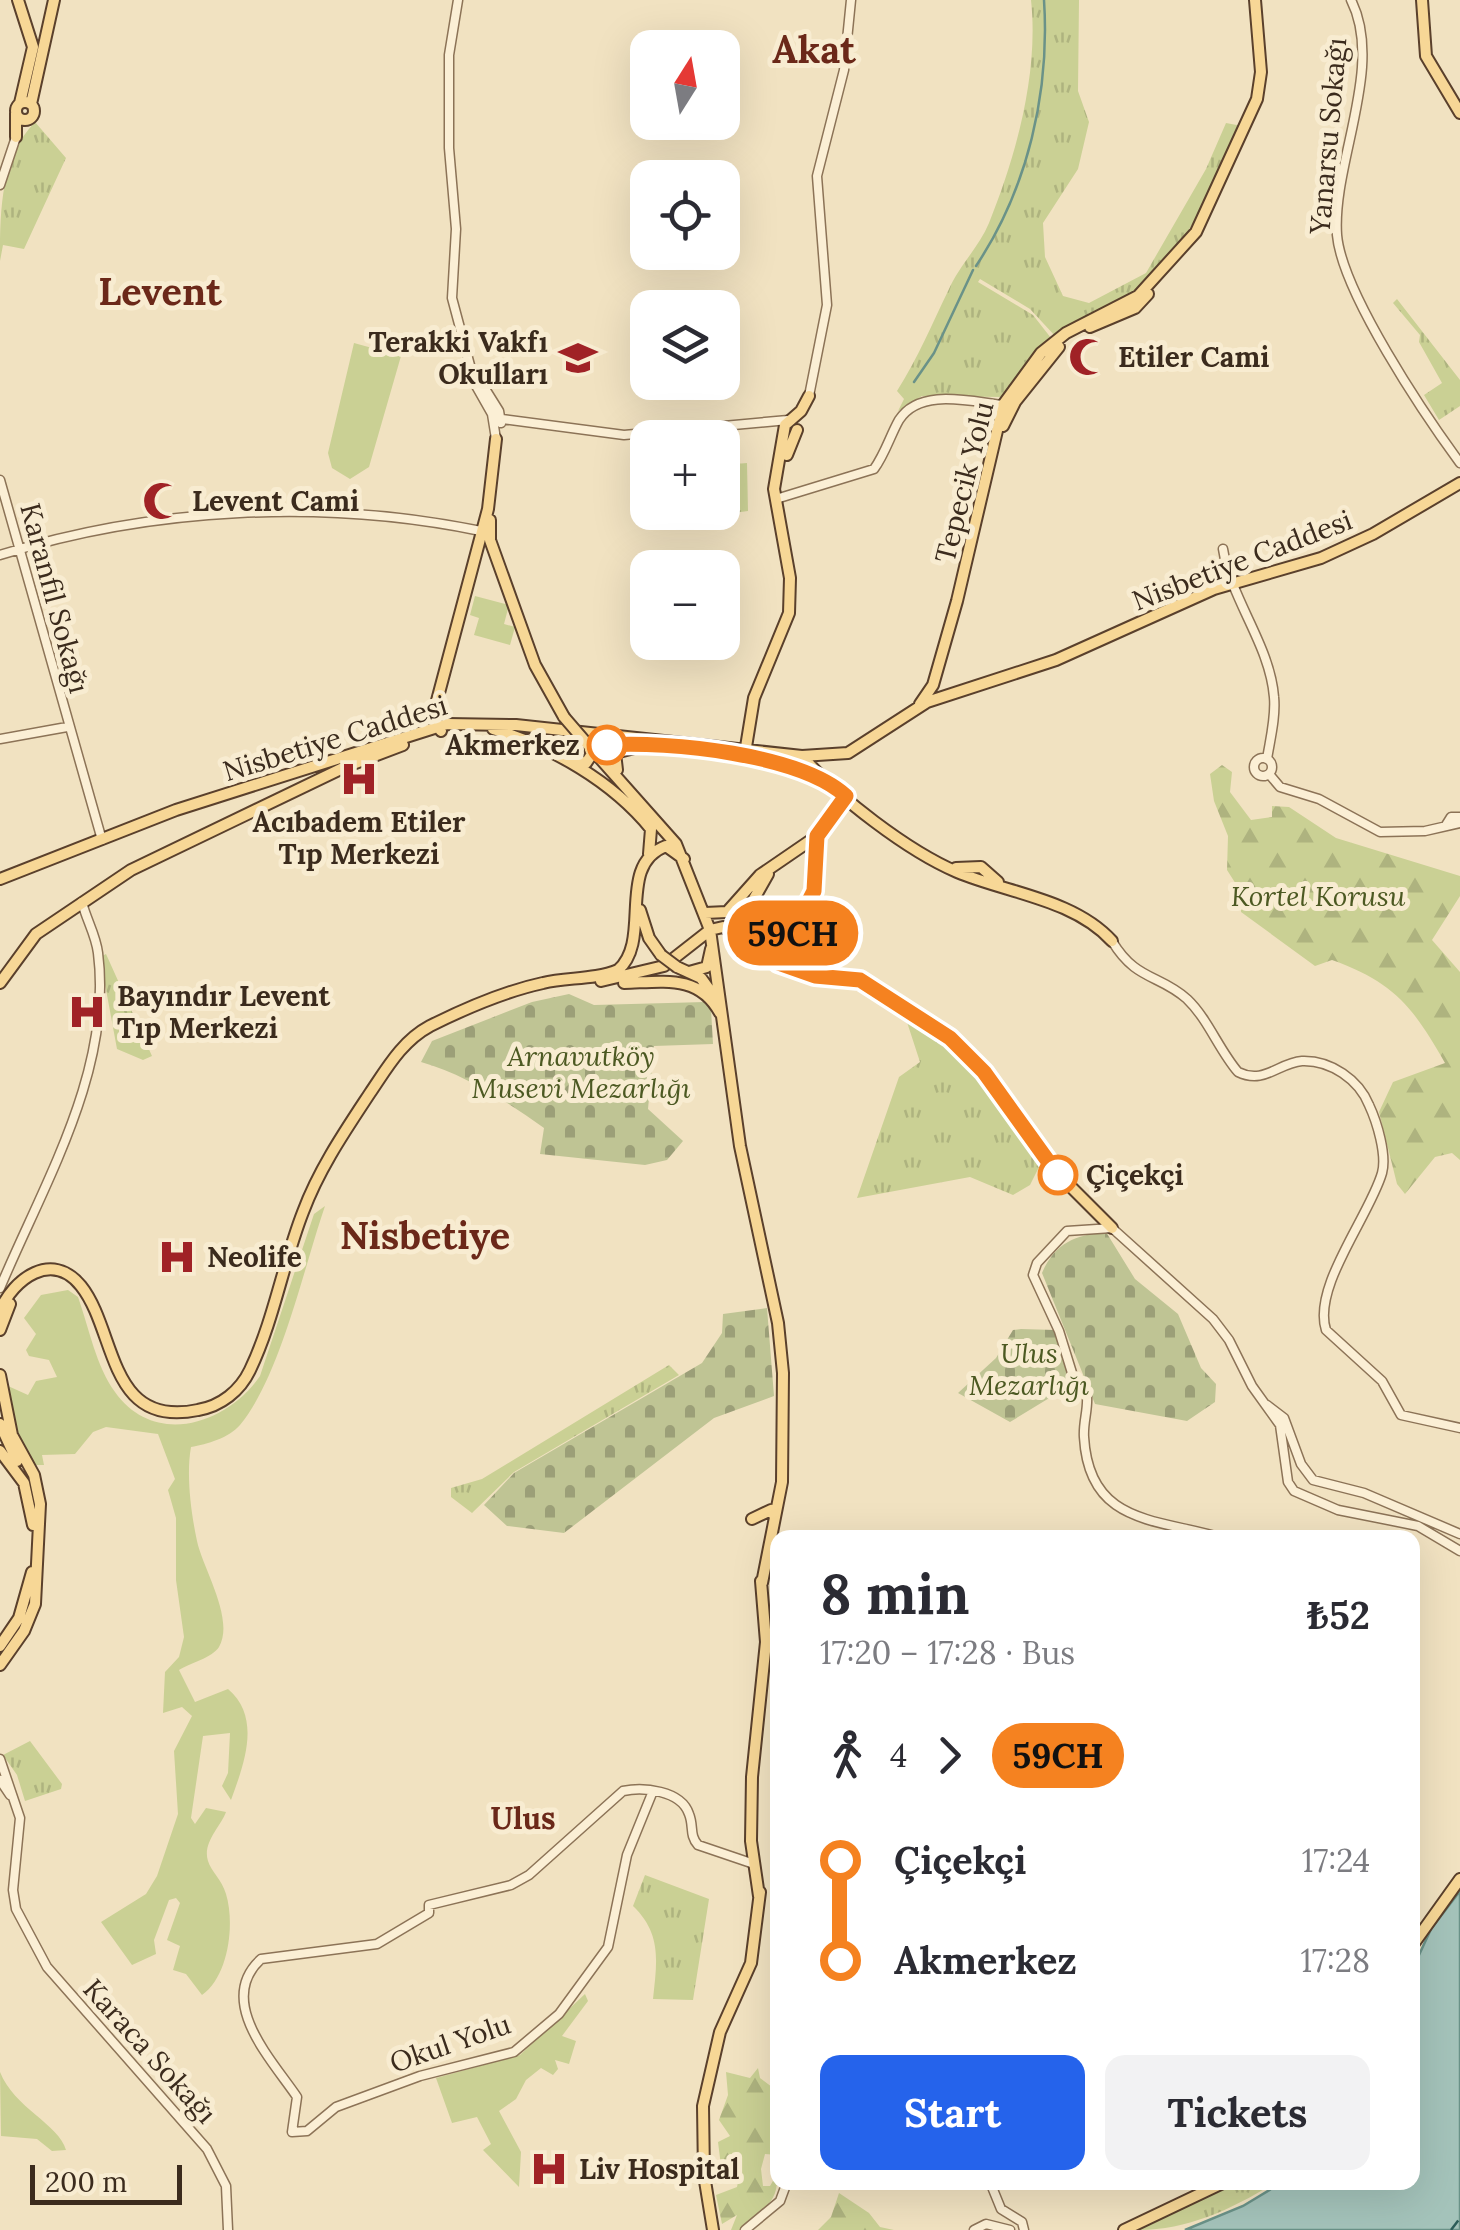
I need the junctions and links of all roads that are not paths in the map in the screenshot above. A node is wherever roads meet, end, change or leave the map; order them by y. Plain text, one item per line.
1 (18, 0) edge
2 (54, 0) edge
3 (458, 0) edge
4 (851, 0) edge
5 (1255, 0) edge
6 (1351, 0) edge
7 (1422, 0) edge
8 (23, 106) junction
9 (1460, 113) edge
10 (16, 137) junction
11 (0, 185) edge
12 (469, 357) junction
13 (809, 396) junction
14 (1009, 403) junction
15 (502, 419) junction
16 (787, 424) junction
17 (797, 429) junction
18 (496, 439) junction
19 (1460, 464) edge
20 (0, 480) edge
21 (1460, 483) edge
22 (784, 495) junction
23 (485, 532) junction
24 (19, 549) junction
25 (1223, 549) dead end
26 (0, 555) edge
27 (474, 561) junction
28 (502, 574) junction
29 (1231, 583) junction
30 (955, 617) junction
31 (526, 641) junction
32 (1035, 668) junction
33 (934, 697) junction
34 (436, 698) junction
35 (916, 712) junction
36 (67, 727) junction
37 (493, 729) junction
38 (436, 731) junction
39 (416, 734) junction
40 (0, 739) edge
41 (591, 740) junction
42 (642, 746) junction
43 (748, 753) junction
44 (1267, 759) junction
45 (801, 762) junction
46 (825, 772) junction
47 (1269, 774) junction
48 (285, 776) junction
49 (232, 793) junction
50 (284, 796) junction
51 (846, 796) junction
52 (862, 810) junction
53 (832, 815) junction
54 (236, 820) junction
55 (1460, 820) edge
56 (664, 830) junction
57 (817, 836) junction
58 (99, 841) junction
59 (788, 856) junction
60 (684, 859) junction
61 (649, 860) junction
62 (0, 879) edge
63 (639, 884) junction
64 (82, 902) junction
65 (704, 908) junction
66 (69, 910) junction
67 (711, 936) junction
68 (741, 938) junction
69 (1112, 941) joint
70 (694, 945) junction
71 (773, 958) junction
72 (682, 969) junction
73 (98, 971) junction
74 (588, 982) junction
75 (0, 983) edge
76 (720, 1014) junction
77 (725, 1034) junction
78 (1112, 1228) junction
79 (0, 1288) edge
80 (0, 1311) edge
81 (0, 1330) edge
82 (0, 1375) edge
83 (1267, 1405) junction
84 (0, 1424) edge
85 (1460, 1428) edge
86 (0, 1451) edge
87 (38, 1517) junction
88 (1186, 1530) edge
89 (1460, 1534) edge
90 (1456, 1549) edge
91 (0, 1646) edge
92 (0, 1665) edge
93 (0, 1758) edge
94 (2, 1775) edge
95 (652, 1791) junction
96 (752, 1868) junction
97 (1460, 1871) edge
98 (1460, 1879) edge
99 (1420, 1924) edge
100 (1420, 1935) edge
101 (784, 2190) edge
102 (993, 2190) edge
103 (1201, 2190) edge
104 (1207, 2190) edge
105 (1172, 2205) junction
106 (976, 2228) edge
107 (747, 2229) edge
108 (228, 2230) edge
109 (717, 2230) edge
110 (1010, 2230) edge
111 (1024, 2230) edge
112 (1124, 2230) edge

1 - 8 main road
2 - 8 main road
3 - 12 street
4 - 13 street
5 - 14 main road, Tepecik Yolu
6 - 19 street, Yanarsu Sokağı
7 - 9 main road
8 - 10 main road
8 - 10 main road
10 - 11 street
12 - 15 street
12 - 18 street
13 - 16 main road
13 - 17 main road
14 - 22 street
14 - 30 main road, Tepecik Yolu
15 - 16 street
15 - 18 street
16 - 17 main road
16 - 22 main road
17 - 22 main road
18 - 23 main road
20 - 24 street, Karanfil Sokağı
21 - 29 main road, Nisbetiye Caddesi
22 - 43 main road
23 - 24 street
23 - 27 main road
23 - 28 main road
24 - 26 street
24 - 36 street, Karanfil Sokağı
25 - 29 street
27 - 28 main road
27 - 34 main road
28 - 31 main road
29 - 32 main road, Nisbetiye Caddesi
29 - 44 street
30 - 33 main road, Tepecik Yolu
30 - 35 main road, Tepecik Yolu
31 - 41 main road
31 - 41 main road, bridge
32 - 33 main road, Nisbetiye Caddesi
32 - 35 main road, Nisbetiye Caddesi
33 - 35 main road, Nisbetiye Caddesi
34 - 38 main road
34 - 39 main road
35 - 45 main road, Nisbetiye Caddesi
35 - 46 main road, Nisbetiye Caddesi
36 - 40 street
36 - 58 street, Karanfil Sokağı
37 - 38 main road, Nisbetiye Caddesi
37 - 41 main road
37 - 42 main road, Nisbetiye Caddesi
37 - 61 main road
38 - 39 main road, Nisbetiye Caddesi
38 - 41 main road, Nisbetiye Caddesi
38 - 50 main road
39 - 48 main road, Nisbetiye Caddesi
41 - 43 main road, Nisbetiye Caddesi
41 - 56 main road
42 - 43 main road, Nisbetiye Caddesi
42 - 56 main road
43 - 45 main road, Nisbetiye Caddesi
43 - 45 main road, Nisbetiye Caddesi
44 - 47 street
44 - 47 street
45 - 46 main road
46 - 51 main road
47 - 55 street
48 - 49 main road, Nisbetiye Caddesi
48 - 50 main road
49 - 54 main road
49 - 58 main road, Nisbetiye Caddesi
50 - 54 main road
51 - 52 main road
51 - 53 main road
52 - 53 main road
52 - 69 main road
53 - 57 main road
54 - 64 main road
56 - 60 main road
57 - 59 main road
57 - 71 main road
58 - 62 main road, Nisbetiye Caddesi
59 - 65 main road
59 - 68 main road
60 - 61 main road
60 - 65 main road
61 - 63 main road
63 - 72 main road, bridge
63 - 80 main road
64 - 66 main road
64 - 73 street
65 - 67 main road
65 - 70 main road
66 - 73 street
66 - 75 main road
67 - 68 main road
67 - 70 main road
67 - 72 main road
67 - 77 main road
68 - 71 main road
69 - 85 street
70 - 74 main road
71 - 78 main road
72 - 76 main road
73 - 79 street
74 - 76 main road
74 - 81 main road
76 - 77 main road
77 - 96 main road
78 - 83 street
78 - 88 street
82 - 87 main road
83 - 89 street
83 - 90 street
84 - 87 main road
86 - 91 main road
87 - 92 main road
93 - 94 street
94 - 108 street, Karaca Sokağı
95 - 95 street, Okul Yolu
95 - 96 street
96 - 109 main road
97 - 99 main road
98 - 100 main road
101 - 107 street
102 - 111 street
103 - 105 main road
104 - 105 main road
105 - 112 main road
106 - 110 street

